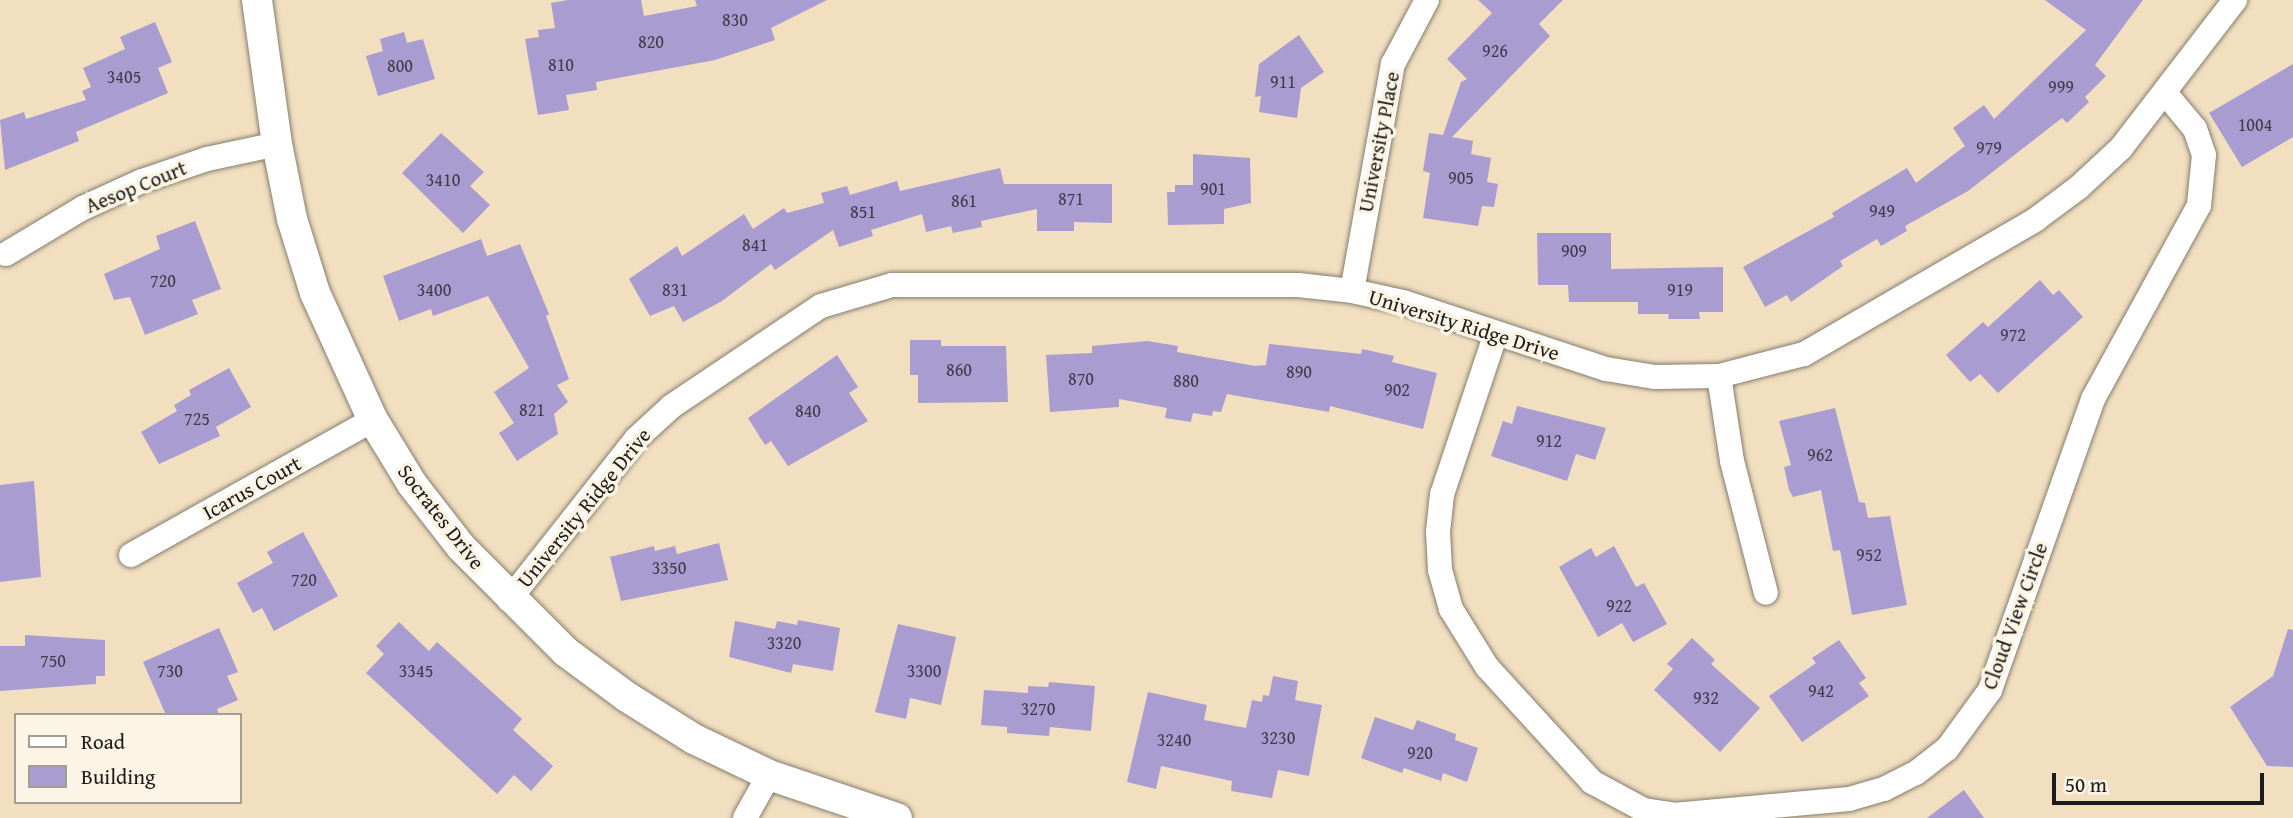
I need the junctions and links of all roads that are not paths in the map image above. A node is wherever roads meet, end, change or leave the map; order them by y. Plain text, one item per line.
1 (257, 0) edge
2 (1427, 0) edge
3 (2235, 0) edge
4 (2166, 94) junction
5 (277, 144) junction
6 (6, 254) dead end
7 (1352, 291) junction
8 (1496, 333) junction
9 (1719, 376) junction
10 (373, 420) junction
11 (131, 555) dead end
12 (1766, 593) dead end
13 (509, 600) junction
14 (769, 775) junction
15 (745, 818) edge
16 (897, 818) edge

1 - 5 street, Socrates Drive
2 - 7 street, University Place
3 - 4 street, University Ridge Drive
4 - 8 street, Cloud View Circle
4 - 9 street, University Ridge Drive
5 - 6 street, Aesop Court
5 - 10 street, Socrates Drive
7 - 8 street, University Ridge Drive
7 - 13 street, University Ridge Drive
8 - 9 street, University Ridge Drive
9 - 12 street
10 - 11 street, Icarus Court
10 - 13 street, Socrates Drive
13 - 14 street, Socrates Drive
14 - 15 street
14 - 16 street, Socrates Drive

